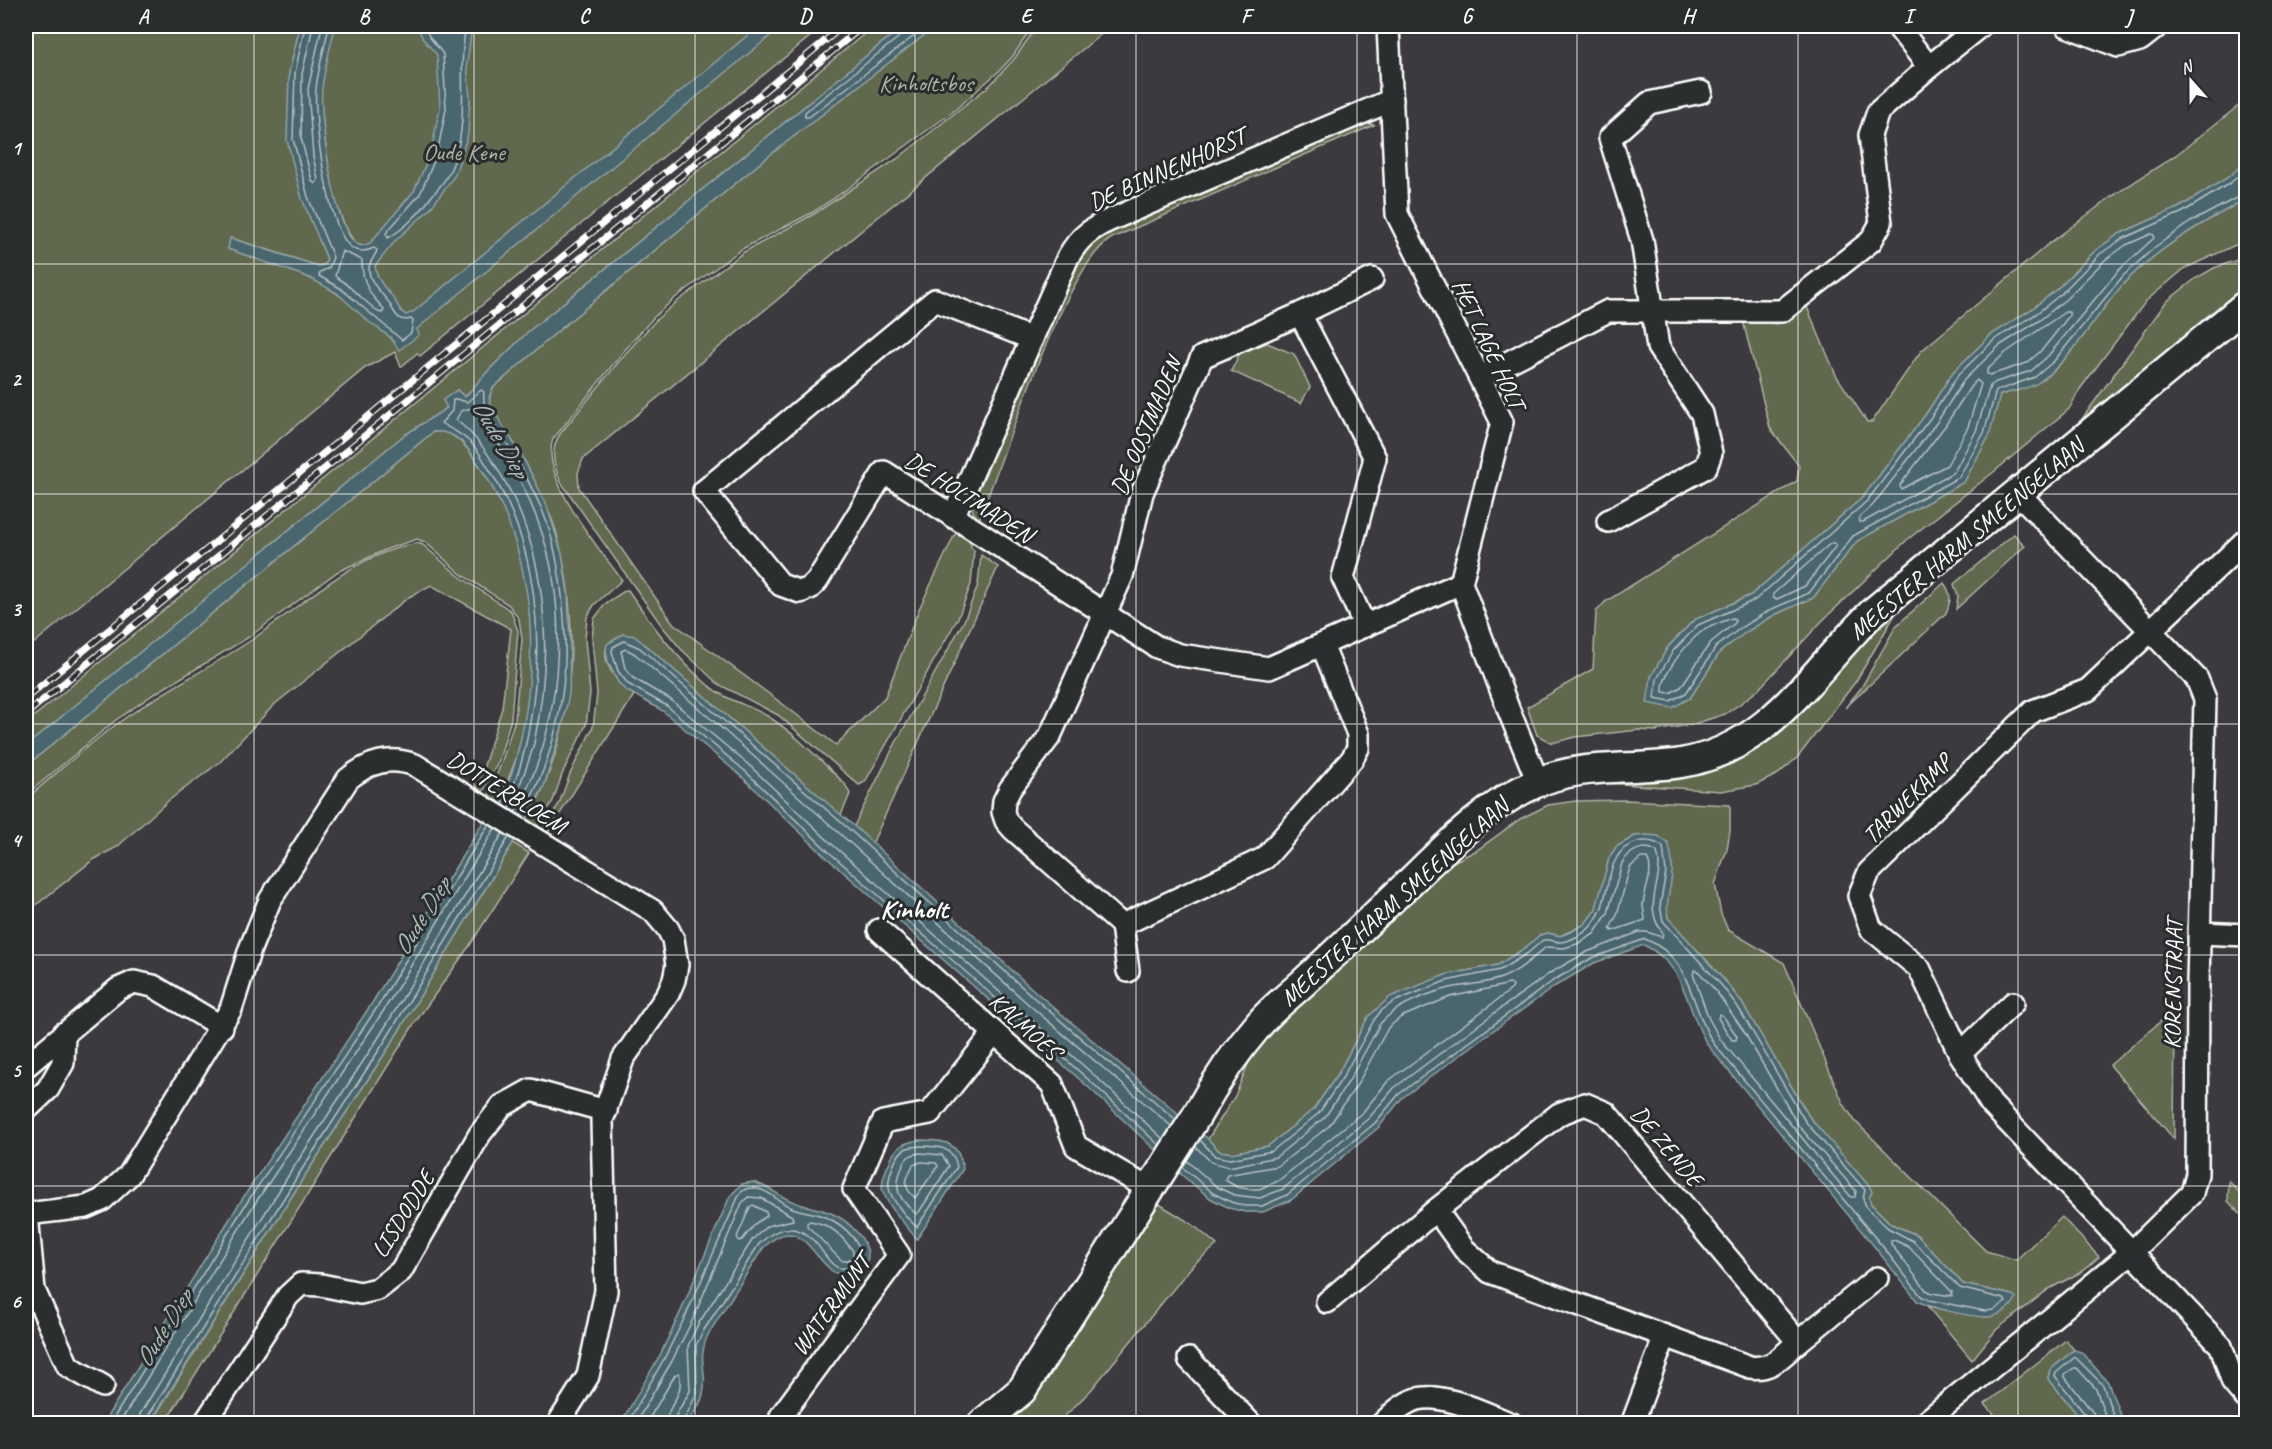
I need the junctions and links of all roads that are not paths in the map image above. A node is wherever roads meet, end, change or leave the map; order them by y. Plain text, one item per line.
1 (1388, 26) edge
2 (1897, 26) edge
3 (1980, 26) edge
4 (2067, 26) edge
5 (2158, 26) edge
6 (1929, 67) junction
7 (1701, 92) dead end
8 (1392, 100) junction
9 (1372, 279) dead end
10 (2247, 305) edge
11 (1651, 311) junction
12 (1300, 314) junction
13 (1032, 339) junction
14 (1480, 377) junction
15 (2019, 494) junction
16 (953, 517) junction
17 (1608, 521) dead end
18 (2247, 540) edge
19 (1461, 583) junction
20 (1103, 614) junction
21 (1365, 626) junction
22 (2150, 631) junction
23 (1322, 645) junction
24 (1538, 782) junction
25 (1122, 925) junction
26 (879, 930) dead end
27 (2200, 933) junction
28 (2247, 935) edge
29 (1128, 971) dead end
30 (2013, 1003) dead end
31 (222, 1027) junction
32 (64, 1033) junction
33 (994, 1033) junction
34 (1960, 1054) junction
35 (26, 1066) edge
36 (26, 1107) edge
37 (606, 1111) junction
38 (1149, 1189) junction
39 (1436, 1210) junction
40 (26, 1214) edge
41 (2132, 1252) junction
42 (1877, 1278) dead end
43 (1327, 1302) dead end
44 (1665, 1336) junction
45 (1798, 1342) junction
46 (1189, 1359) dead end
47 (103, 1386) dead end
48 (2247, 1398) edge
49 (204, 1424) edge
50 (558, 1424) edge
51 (791, 1424) edge
52 (982, 1424) edge
53 (1251, 1424) edge
54 (1382, 1424) edge
55 (1512, 1424) edge
56 (1632, 1424) edge
57 (1923, 1424) edge

1 - 8 street, HET LAGE HOLT
2 - 6 street
3 - 6 street
4 - 5 street
6 - 11 street
7 - 11 street
8 - 13 street, DE BINNENHORST
8 - 14 street, HET LAGE HOLT
9 - 12 street, DE OOSTMADEN
10 - 15 street, MEESTER HARM SMEENGELAAN
11 - 14 street
11 - 17 street
12 - 20 street, DE OOSTMADEN
12 - 21 street
13 - 16 street, DE BINNENHORST
13 - 16 street, DE HOLTMADEN
14 - 19 street, HET LAGE HOLT
15 - 22 street, KORENSTRAAT
15 - 24 street, MEESTER HARM SMEENGELAAN
16 - 20 street, DE HOLTMADEN
18 - 22 street, TARWEKAMP
19 - 21 street, DE HOLTMADEN
19 - 24 street
20 - 23 street, DE HOLTMADEN
20 - 25 street, DE OOSTMADEN
21 - 23 street, DE HOLTMADEN
22 - 27 street, KORENSTRAAT
22 - 34 street, TARWEKAMP
23 - 25 street
24 - 38 street, MEESTER HARM SMEENGELAAN
25 - 29 street
26 - 33 street, KALMOES
27 - 28 street
27 - 41 street, KORENSTRAAT
30 - 34 street
31 - 32 street
31 - 37 street, DOTTERBLOEM
31 - 40 street, DOTTERBLOEM
32 - 35 street
32 - 36 street
33 - 38 street, KALMOES
33 - 51 street, WATERMUNT
34 - 41 street, TARWEKAMP
37 - 49 street, LISDODDE
37 - 50 street, DOTTERBLOEM
38 - 52 street, MEESTER HARM SMEENGELAAN
39 - 43 street, DE ZENDE
39 - 44 street
39 - 45 street, DE ZENDE
40 - 47 street
41 - 48 street, TARWEKAMP
41 - 57 street, KORENSTRAAT
42 - 45 street
44 - 45 street
44 - 56 street
46 - 53 street
54 - 55 street

